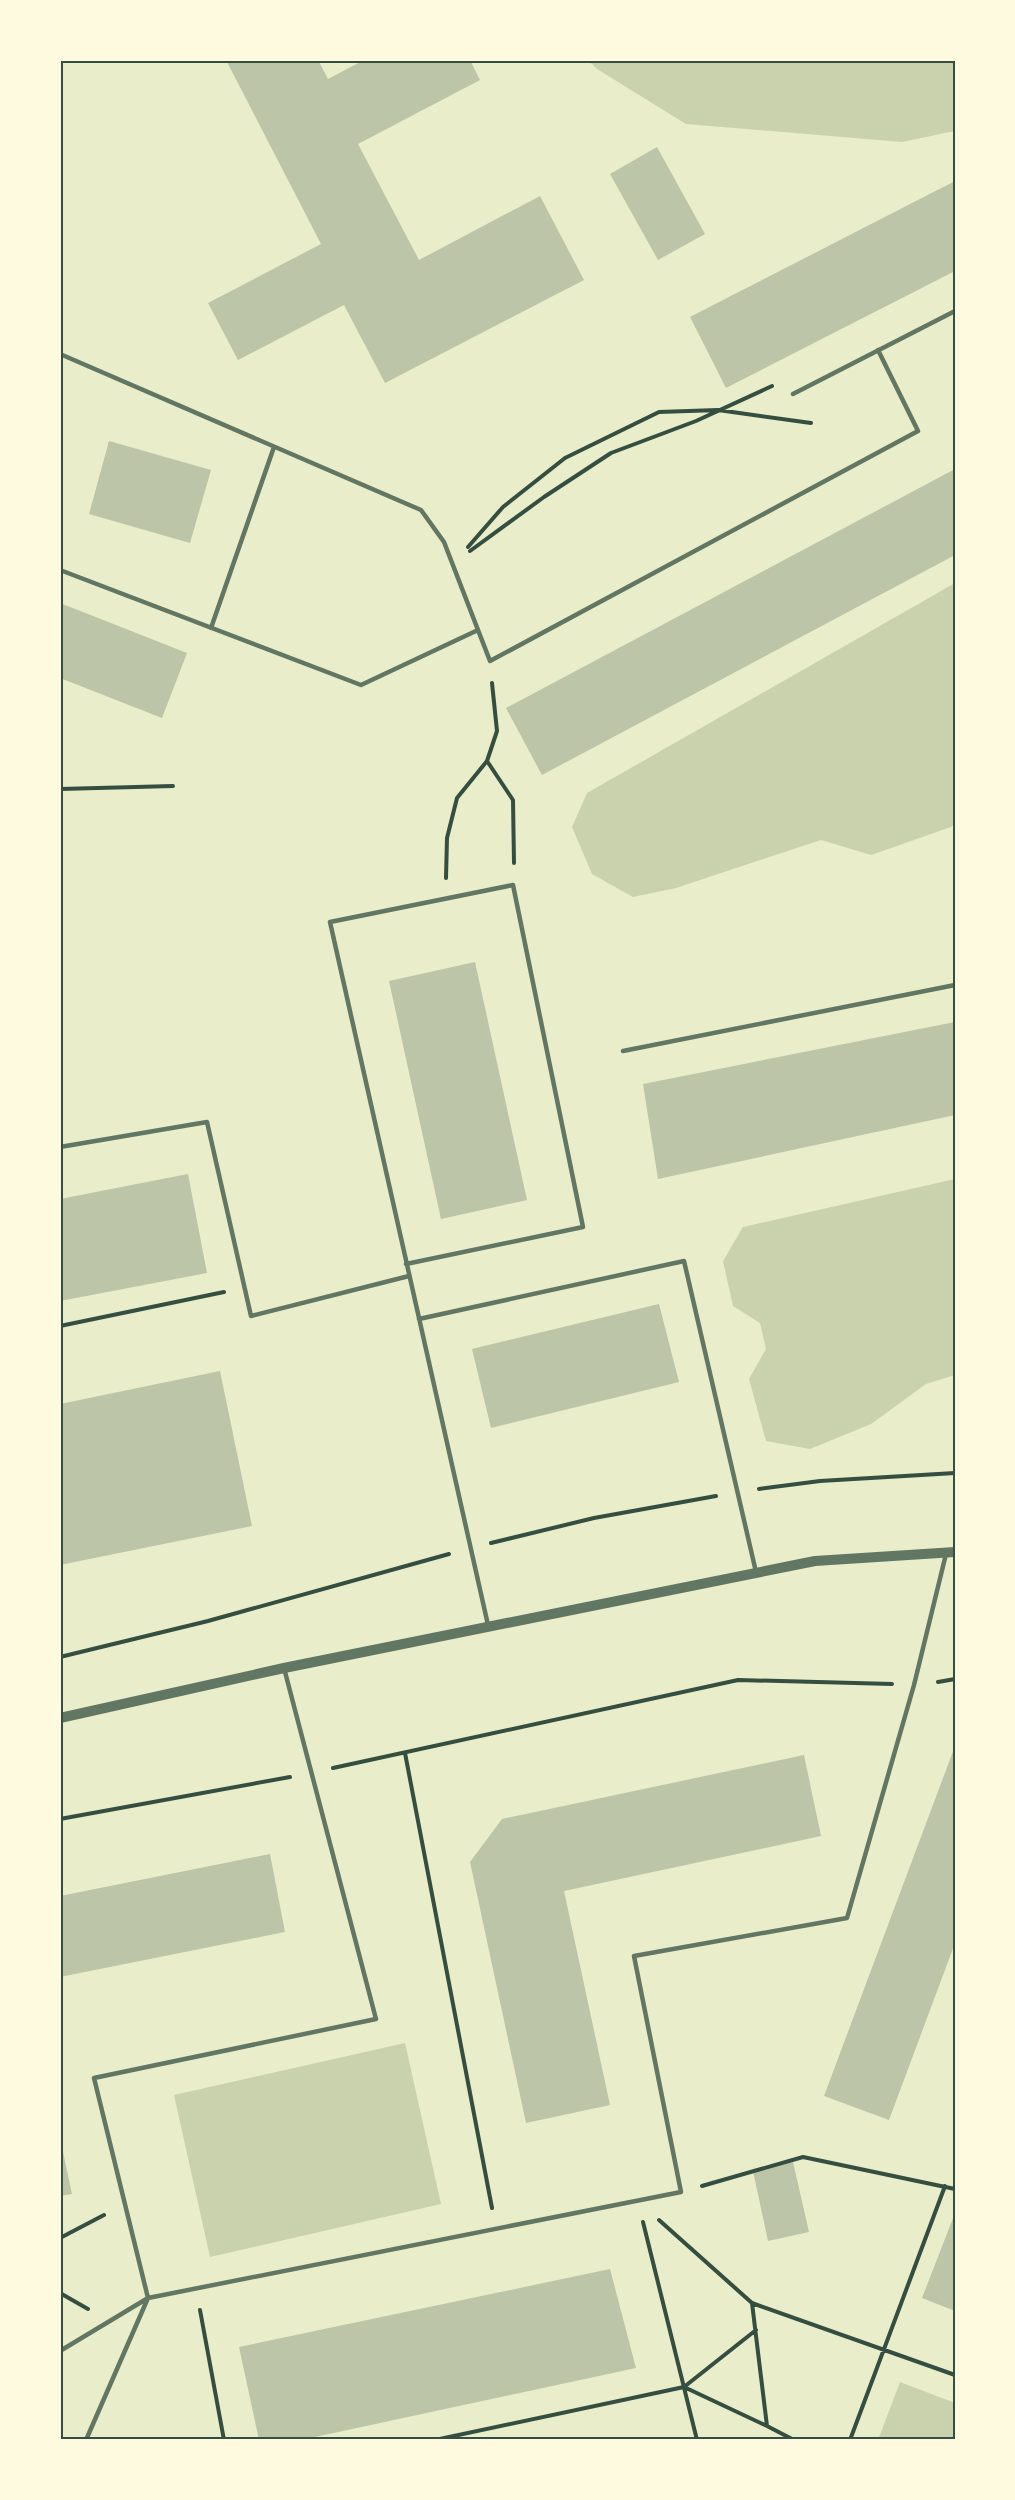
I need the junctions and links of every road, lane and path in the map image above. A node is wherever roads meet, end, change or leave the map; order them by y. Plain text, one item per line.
1 (955, 311) edge
2 (878, 350) junction
3 (60, 354) edge
4 (806, 387) junction
5 (793, 394) dead end
6 (718, 410) junction
7 (812, 423) dead end
8 (274, 447) junction
9 (453, 564) junction
10 (60, 570) edge
11 (211, 628) junction
12 (478, 630) junction
13 (490, 661) junction
14 (487, 760) junction
15 (173, 786) dead end
16 (60, 790) edge
17 (513, 885) junction
18 (446, 899) junction
19 (955, 985) edge
20 (623, 1051) dead end
21 (60, 1147) edge
22 (406, 1264) junction
23 (409, 1276) junction
24 (245, 1288) junction
25 (419, 1319) junction
26 (60, 1326) edge
27 (955, 1473) edge
28 (737, 1492) junction
29 (471, 1548) junction
30 (951, 1552) edge
31 (756, 1572) junction
32 (489, 1627) junction
33 (60, 1657) edge
34 (284, 1668) junction
35 (914, 1685) junction
36 (60, 1718) edge
37 (405, 1753) junction
38 (312, 1773) junction
39 (60, 1819) edge
40 (945, 2186) junction
41 (955, 2189) edge
42 (681, 2192) junction
43 (638, 2201) junction
44 (125, 2204) junction
45 (496, 2230) junction
46 (60, 2238) edge
47 (196, 2289) junction
48 (148, 2298) junction
49 (752, 2303) junction
50 (756, 2330) junction
51 (60, 2351) edge
52 (885, 2351) junction
53 (955, 2375) edge
54 (684, 2387) junction
55 (767, 2426) junction
56 (86, 2440) edge
57 (224, 2440) edge
58 (435, 2440) edge
59 (697, 2440) edge
60 (794, 2440) edge
61 (850, 2440) edge

1 - 2 lane
2 - 4 lane
2 - 13 lane
3 - 8 lane
4 - 5 lane
4 - 6 path
6 - 7 path
6 - 9 path
6 - 9 path
8 - 9 lane
8 - 11 lane
9 - 12 lane
10 - 11 lane
11 - 12 lane
12 - 13 lane
13 - 14 path
14 - 17 path
14 - 18 path
15 - 16 path
17 - 18 lane
17 - 22 lane
18 - 22 lane
19 - 20 lane
21 - 24 lane
22 - 23 lane
23 - 24 lane
23 - 25 lane
24 - 26 path
25 - 28 lane
25 - 29 lane
27 - 28 path
28 - 29 path
28 - 31 lane
29 - 32 lane
29 - 33 path
30 - 31 street
30 - 35 lane
31 - 32 street
32 - 34 street
34 - 36 street
34 - 38 lane
35 - 37 path
35 - 42 lane
37 - 38 path
37 - 45 path
38 - 39 path
38 - 44 lane
40 - 41 path
40 - 42 path
40 - 52 path
42 - 43 lane
43 - 45 lane
43 - 49 path
43 - 54 path
44 - 46 path
44 - 48 lane
45 - 47 lane
47 - 48 lane
47 - 57 path
48 - 51 lane
48 - 56 lane
49 - 50 path
49 - 52 path
50 - 54 path
50 - 55 path
52 - 53 path
52 - 61 path
54 - 55 path
54 - 58 path
54 - 59 path
55 - 60 path

